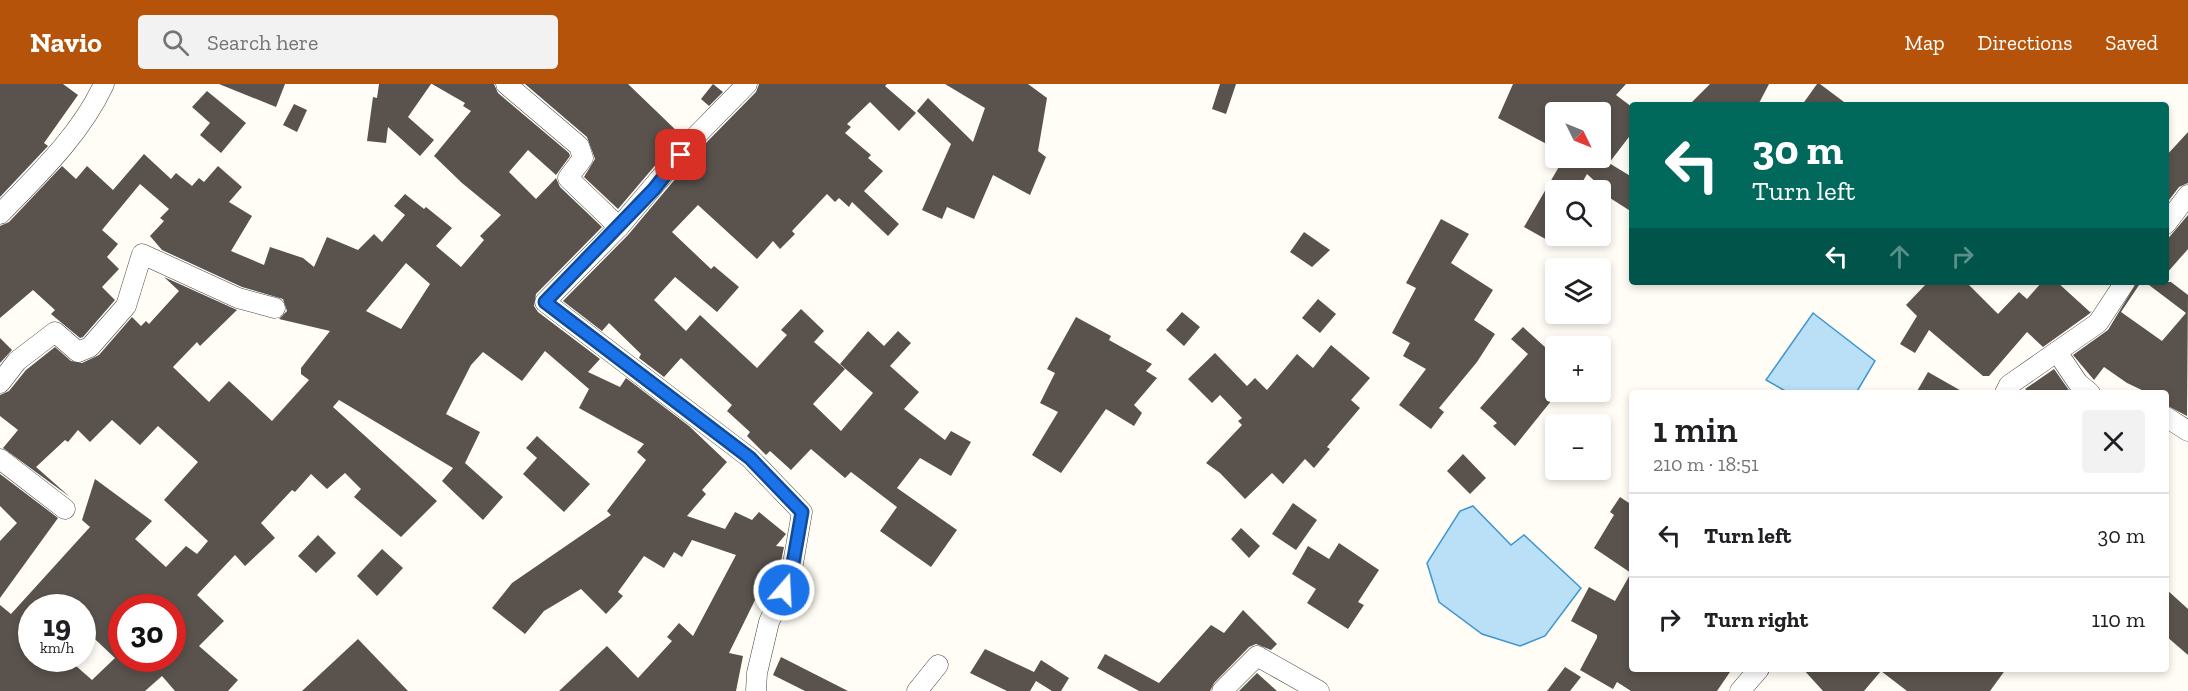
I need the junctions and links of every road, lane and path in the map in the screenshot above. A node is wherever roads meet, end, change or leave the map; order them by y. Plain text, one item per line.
1 (104, 84) edge
2 (507, 84) edge
3 (747, 84) edge
4 (2188, 195) edge
5 (0, 214) edge
6 (2169, 220) edge
7 (619, 227) junction
8 (2123, 285) edge
9 (274, 308) dead end
10 (2057, 352) junction
11 (0, 383) edge
12 (2006, 390) edge
13 (2086, 390) edge
14 (2169, 419) edge
15 (2188, 431) edge
16 (0, 459) edge
17 (65, 509) dead end
18 (938, 665) dead end
19 (1756, 672) edge
20 (756, 691) edge
21 (917, 691) edge
22 (1222, 691) edge
23 (1318, 691) edge
24 (1740, 691) edge

1 - 5 street
2 - 7 street
3 - 7 street
4 - 6 street
7 - 20 street
8 - 10 street
9 - 11 street
10 - 12 street
10 - 13 street
14 - 15 street
16 - 17 street
18 - 21 street
19 - 24 street
22 - 23 street

